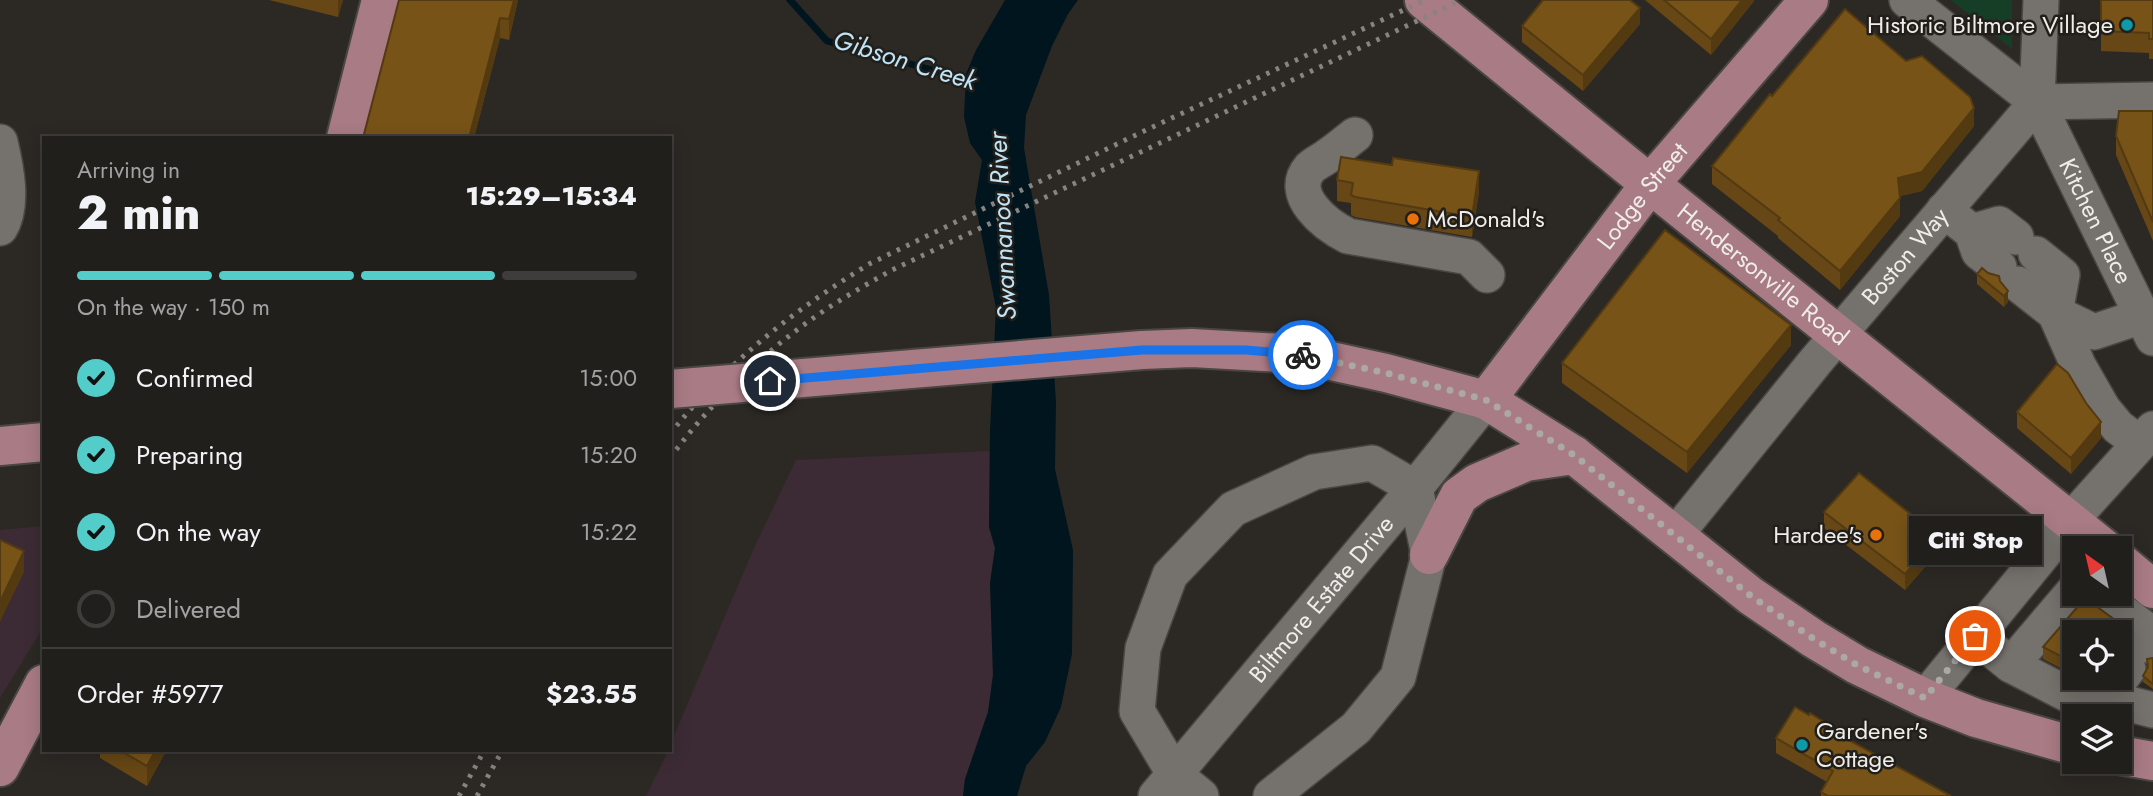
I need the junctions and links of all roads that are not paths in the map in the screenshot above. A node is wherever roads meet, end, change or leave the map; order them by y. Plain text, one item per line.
1 (381, 0) edge
2 (1424, 0) edge
3 (1809, 0) edge
4 (1907, 0) edge
5 (2041, 0) edge
6 (2153, 100) edge
7 (2037, 102) junction
8 (1355, 135) dead end
9 (347, 136) edge
10 (0, 142) edge
11 (1650, 184) junction
12 (1944, 210) junction
13 (0, 228) edge
14 (1487, 275) dead end
15 (2057, 301) junction
16 (2146, 314) edge
17 (1839, 333) junction
18 (672, 389) edge
19 (1486, 400) junction
20 (2146, 436) edge
21 (42, 442) edge
22 (0, 446) edge
23 (1574, 455) junction
24 (1415, 488) junction
25 (2071, 520) junction
26 (1676, 534) junction
27 (2090, 536) edge
28 (1429, 555) junction
29 (2132, 572) edge
30 (2153, 589) edge
31 (2062, 605) edge
32 (2103, 606) edge
33 (1975, 636) junction
34 (2011, 664) junction
35 (2138, 667) edge
36 (42, 687) edge
37 (1925, 698) junction
38 (2098, 700) edge
39 (2062, 743) edge
40 (3, 753) edge
41 (2132, 757) edge
42 (2153, 761) edge
43 (1177, 789) edge
44 (1271, 796) edge

1 - 9 main road
2 - 11 main road, Hendersonville Road
3 - 11 main road, Lodge Street
4 - 7 street
5 - 7 street
6 - 7 street
7 - 12 street, Boston Way
7 - 16 street, Kitchen Place
8 - 14 street
10 - 13 street
11 - 17 main road, Hendersonville Road
11 - 19 main road, Lodge Street
12 - 15 street
12 - 17 street, Boston Way
15 - 16 street
15 - 20 street
17 - 25 main road, Hendersonville Road
17 - 26 street, Boston Way
18 - 19 main road, bridge
19 - 23 main road
19 - 24 street, Biltmore Estate Drive
20 - 25 street
21 - 22 main road
23 - 26 main road
23 - 28 main road
24 - 28 street
24 - 43 street, Biltmore Estate Drive
24 - 43 street
25 - 27 main road, Hendersonville Road
25 - 33 street
26 - 37 main road
28 - 44 street
29 - 30 main road
30 - 35 street
31 - 34 street
32 - 35 street
33 - 34 street
33 - 37 street
34 - 38 street
35 - 38 street
36 - 40 main road
37 - 39 main road
41 - 42 main road

